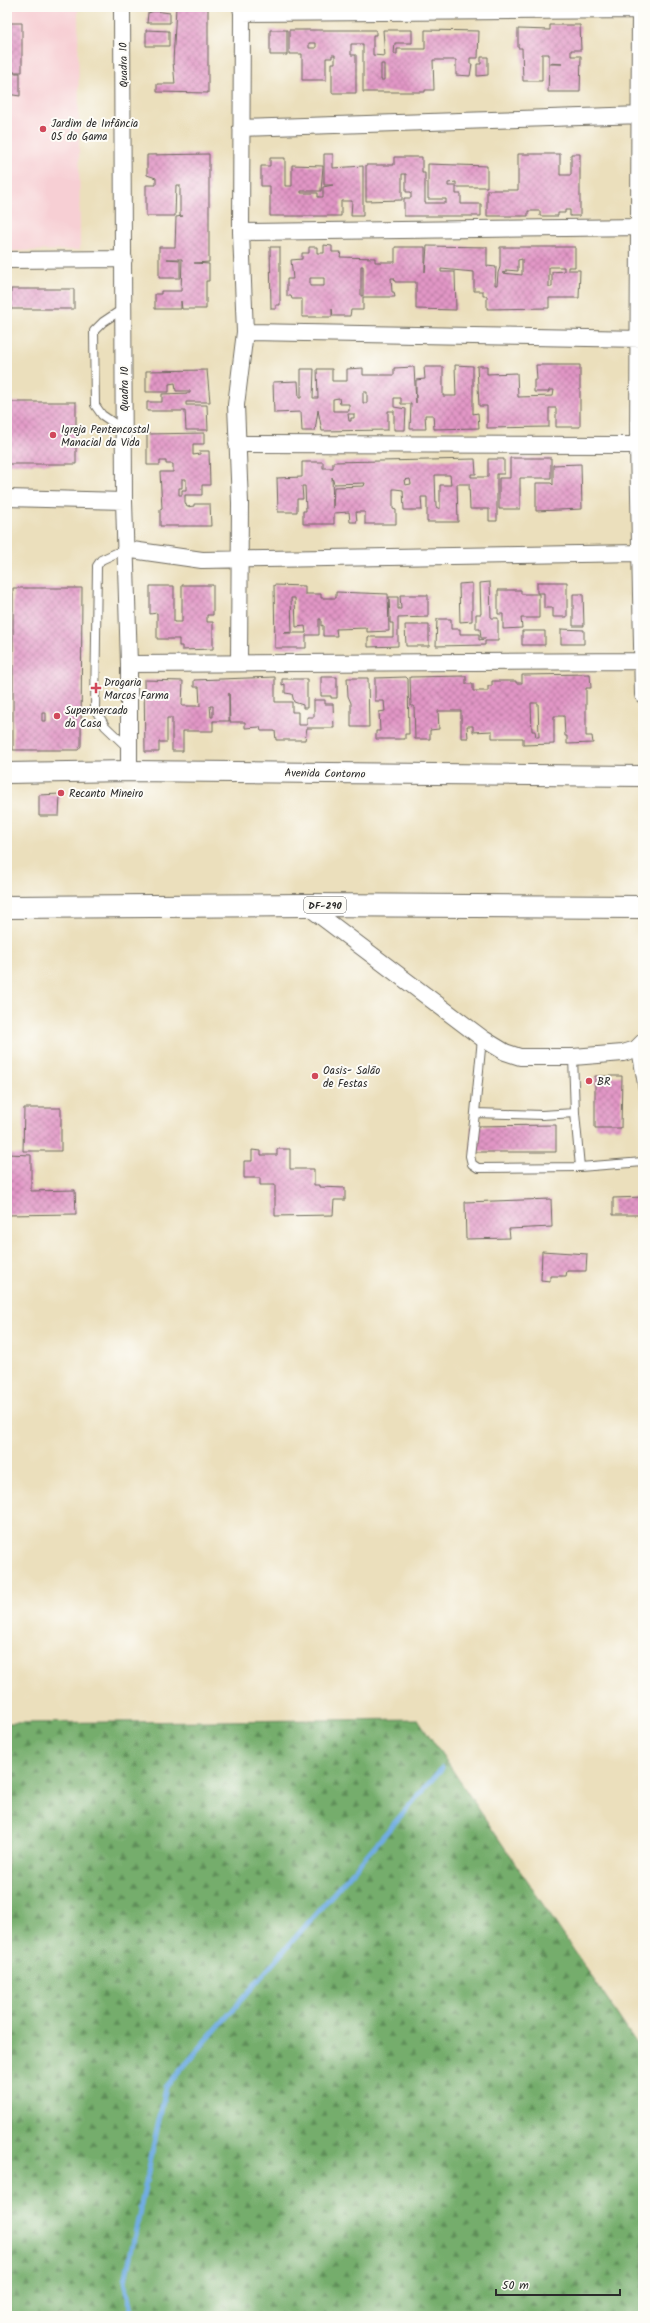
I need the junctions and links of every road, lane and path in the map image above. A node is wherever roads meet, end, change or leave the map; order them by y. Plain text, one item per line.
1 (122, 7) edge
2 (641, 9) edge
3 (242, 10) edge
4 (641, 115) edge
5 (241, 128) junction
6 (640, 227) edge
7 (241, 232) junction
8 (124, 259) junction
9 (7, 260) edge
10 (124, 307) junction
11 (245, 332) junction
12 (640, 339) edge
13 (124, 430) junction
14 (236, 444) junction
15 (640, 445) edge
16 (7, 498) edge
17 (124, 501) junction
18 (125, 549) junction
19 (640, 553) junction
20 (239, 558) junction
21 (643, 661) edge
22 (239, 663) junction
23 (129, 664) junction
24 (643, 695) edge
25 (129, 749) junction
26 (129, 771) junction
27 (7, 773) edge
28 (643, 776) edge
29 (7, 890) edge
30 (306, 905) junction
31 (17, 907) edge
32 (643, 907) edge
33 (482, 1038) junction
34 (640, 1046) edge
35 (573, 1057) junction
36 (643, 1090) edge
37 (475, 1113) junction
38 (575, 1113) junction
39 (643, 1162) edge
40 (580, 1167) junction

1 - 8 street, Quadra 10
2 - 3 street
2 - 4 street
3 - 5 street
4 - 5 street
4 - 6 street
5 - 7 street
6 - 7 street
6 - 12 street
7 - 11 street
8 - 9 street
8 - 10 street, Quadra 10
10 - 13 street, Quadra 10
10 - 13 lane
11 - 12 street
11 - 14 street
12 - 15 street
13 - 17 street, Quadra 10
14 - 15 street
14 - 20 street
15 - 19 street
16 - 17 street
17 - 18 street, Quadra 10
18 - 20 street
18 - 23 street, Quadra 10
18 - 25 lane
19 - 20 street
19 - 21 street
20 - 22 street
21 - 22 street
21 - 24 street
22 - 23 street
23 - 25 street, Quadra 10
25 - 26 street, Quadra 10
26 - 27 street, Avenida Contorno
26 - 28 street, Avenida Contorno
29 - 31 highway
30 - 31 highway, DF-290
30 - 32 highway, DF-290
30 - 33 street
33 - 35 street
33 - 37 lane
34 - 35 street
34 - 36 lane
35 - 38 lane
37 - 38 lane
37 - 40 lane
38 - 40 lane
39 - 40 lane

